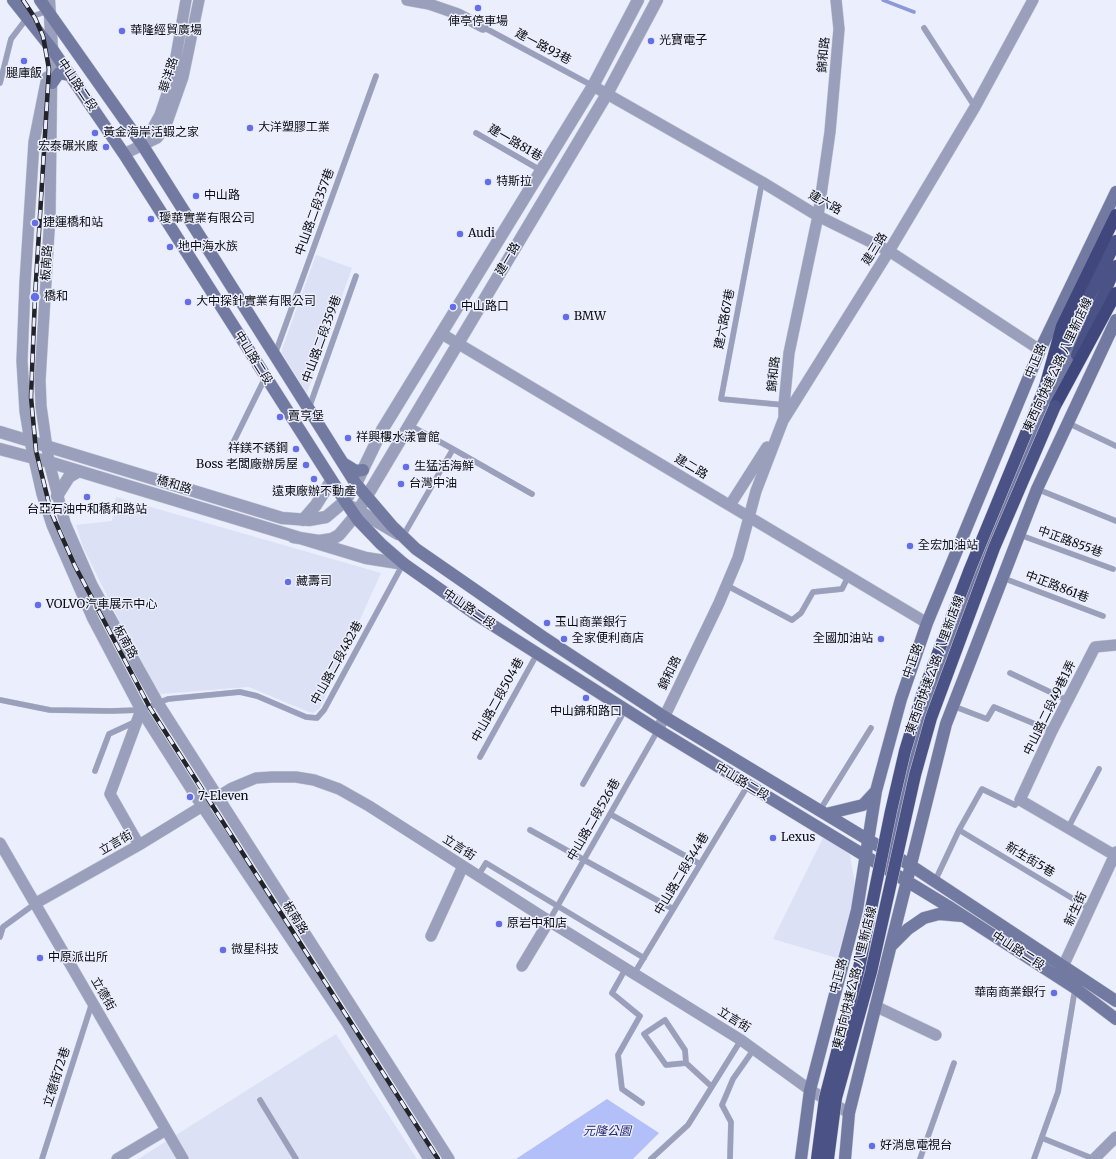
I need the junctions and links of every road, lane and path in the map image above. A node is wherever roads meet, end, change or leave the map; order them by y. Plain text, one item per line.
1 (13, 0) edge
2 (40, 0) edge
3 (186, 0) edge
4 (199, 0) edge
5 (407, 0) edge
6 (638, 0) edge
7 (657, 0) edge
8 (836, 0) edge
9 (1033, 0) edge
10 (49, 5) edge
11 (27, 18) junction
12 (483, 27) joint
13 (924, 28) dead end
14 (52, 50) junction
15 (70, 75) junction
16 (376, 76) dead end
17 (52, 83) junction
18 (0, 84) edge
19 (593, 86) junction
20 (607, 94) junction
21 (975, 107) junction
22 (476, 133) dead end
23 (143, 146) junction
24 (124, 154) junction
25 (542, 171) junction
26 (762, 182) junction
27 (1115, 197) edge
28 (1116, 215) edge
29 (818, 216) junction
30 (1116, 241) edge
31 (889, 251) junction
32 (1116, 253) edge
33 (1116, 266) edge
34 (356, 276) dead end
35 (1116, 293) edge
36 (1116, 320) edge
37 (442, 334) junction
38 (458, 343) junction
39 (1040, 350) junction
40 (274, 356) junction
41 (266, 378) junction
42 (1046, 387) junction
43 (784, 405) junction
44 (1055, 406) junction
45 (308, 410) junction
46 (784, 418) junction
47 (1068, 424) junction
48 (409, 425) junction
49 (0, 432) edge
50 (30, 441) junction
51 (46, 445) junction
52 (1116, 446) edge
53 (0, 449) edge
54 (230, 449) dead end
55 (453, 450) junction
56 (33, 458) junction
57 (341, 461) junction
58 (49, 462) junction
59 (363, 470) junction
60 (79, 471) junction
61 (331, 481) junction
62 (356, 484) junction
63 (1037, 489) junction
64 (532, 494) dead end
65 (57, 496) junction
66 (365, 497) junction
67 (345, 502) junction
68 (730, 506) junction
69 (356, 513) junction
70 (748, 517) junction
71 (303, 520) junction
72 (1116, 521) edge
73 (1020, 535) junction
74 (404, 536) junction
75 (293, 537) junction
76 (404, 564) junction
77 (1113, 569) dead end
78 (848, 577) junction
79 (1003, 578) junction
80 (726, 585) junction
81 (1103, 616) dead end
82 (927, 623) junction
83 (1116, 645) edge
84 (537, 654) junction
85 (1010, 674) dead end
86 (0, 700) edge
87 (1067, 700) junction
88 (158, 703) junction
89 (953, 706) junction
90 (625, 709) junction
91 (141, 710) junction
92 (663, 716) junction
93 (137, 720) junction
94 (871, 728) dead end
95 (658, 730) junction
96 (1052, 732) junction
97 (480, 757) dead end
98 (1099, 769) dead end
99 (95, 771) dead end
100 (583, 784) dead end
101 (748, 785) junction
102 (876, 791) junction
103 (218, 797) junction
104 (1020, 800) junction
105 (202, 806) junction
106 (823, 812) junction
107 (610, 814) junction
108 (1068, 828) junction
109 (530, 830) dead end
110 (959, 830) junction
111 (869, 839) junction
112 (0, 843) edge
113 (139, 845) junction
114 (890, 852) junction
115 (1115, 854) edge
116 (866, 856) junction
117 (584, 860) junction
118 (700, 864) junction
119 (910, 865) junction
120 (463, 866) junction
121 (887, 869) junction
122 (478, 876) junction
123 (906, 881) junction
124 (935, 881) junction
125 (36, 903) junction
126 (557, 907) junction
127 (1091, 909) junction
128 (673, 910) junction
129 (857, 910) junction
130 (964, 916) junction
131 (549, 921) junction
132 (896, 923) junction
133 (430, 936) dead end
134 (0, 938) edge
135 (890, 946) junction
136 (644, 958) junction
137 (1064, 965) junction
138 (522, 966) dead end
139 (630, 971) junction
140 (1058, 977) junction
141 (1075, 988) junction
142 (1116, 1001) edge
143 (93, 1002) junction
144 (875, 1006) junction
145 (1116, 1019) edge
146 (936, 1035) dead end
147 (741, 1040) junction
148 (754, 1049) junction
149 (686, 1063) junction
150 (954, 1063) dead end
151 (711, 1086) junction
152 (810, 1090) junction
153 (260, 1100) dead end
154 (642, 1103) dead end
155 (849, 1113) junction
156 (166, 1130) junction
157 (1042, 1138) junction
158 (1116, 1138) edge
159 (42, 1159) edge
160 (117, 1159) edge
161 (183, 1159) edge
162 (296, 1159) edge
163 (428, 1159) edge
164 (449, 1159) edge
165 (651, 1159) edge
166 (730, 1159) edge
167 (801, 1159) edge
168 (817, 1159) edge
169 (828, 1159) edge
170 (845, 1159) edge
171 (920, 1159) edge
172 (1034, 1159) edge
173 (1094, 1159) edge

1 - 11 main road, 中山路二段
2 - 10 main road, 中山路二段
3 - 23 street, 華洋路
4 - 23 street, 華洋路
5 - 12 street
6 - 19 street, 建一路
7 - 20 street, 建一路
8 - 29 street, 錦和路
9 - 21 street, 建三路
10 - 11 lane
10 - 14 street, 板南路
10 - 23 main road, 中山路二段
11 - 14 main road, 中山路二段
11 - 18 lane
12 - 19 lane, 建一路93巷
13 - 21 lane
14 - 15 main road, 中山路二段
14 - 17 street, 板南路
14 - 50 street, 板南路
15 - 17 main road
15 - 24 main road, 中山路二段
16 - 40 lane, 中山路二段357巷
17 - 51 street, 板南路
19 - 20 street, 建六路
19 - 25 street, 建一路
20 - 26 street, 建六路
20 - 38 street, 建一路
21 - 31 street, 建三路
22 - 25 lane, 建一路81巷
23 - 24 street, 華洋路
23 - 40 main road, 中山路二段
24 - 41 main road, 中山路二段
25 - 37 street, 建一路
26 - 29 street, 建六路
26 - 43 lane, 建六路67巷
27 - 39 main road, 中正路
28 - 42 highway
29 - 31 street, 建六路
29 - 43 street, 錦和路
30 - 42 highway, 東西向快速公路 八里新店線
31 - 39 street, 建六路
31 - 46 street, 建三路
32 - 114 main road
33 - 44 highway, 東西向快速公路 八里新店線
34 - 45 lane, 中山路二段359巷
35 - 44 highway
36 - 47 main road
37 - 38 street, 建二路
37 - 59 street, 建一路
38 - 48 street, 建一路
38 - 68 street, 建二路
39 - 82 main road, 中正路
40 - 45 main road, 中山路二段
41 - 54 lane
41 - 61 main road, 中山路二段
42 - 168 highway, 東西向快速公路 八里新店線, bridge
43 - 46 street, 錦和路
44 - 169 highway, 東西向快速公路 八里新店線, bridge
45 - 57 main road, 中山路二段
46 - 68 street, 建三路
46 - 70 street, 錦和路
47 - 52 lane
47 - 63 main road
48 - 55 lane
48 - 66 street, 建一路
49 - 50 street, 橋和路
50 - 51 street, 橋和路
50 - 56 street, 板南路
51 - 58 street, 板南路
51 - 71 street, 橋和路
53 - 56 street, 橋和路
55 - 64 lane
55 - 74 lane
56 - 58 street, 橋和路
56 - 91 street, 板南路
57 - 59 main road
57 - 62 main road, 中山路二段
58 - 60 street, 橋和路
58 - 65 street, 板南路
59 - 62 street, 建一路
60 - 65 street
60 - 75 street, 橋和路
61 - 67 main road, 中山路二段
61 - 71 street
62 - 66 main road, 中山路二段
62 - 67 street, 建一路
63 - 72 lane
63 - 73 main road
65 - 88 street, 板南路
66 - 69 street, 建一路
66 - 74 main road, 中山路二段
67 - 69 main road, 中山路二段
67 - 71 street, 橋和路
68 - 70 street, 建二路
69 - 74 street
69 - 75 street, 橋和路
69 - 76 main road, 中山路二段
70 - 78 street, 建二路
70 - 80 street, 錦和路
73 - 77 lane, 中正路855巷
73 - 79 main road
74 - 92 main road, 中山路二段
75 - 76 street, 橋和路
76 - 84 main road, 中山路二段
76 - 88 lane, 中山路二段482巷
78 - 80 lane
78 - 82 street, 建二路
79 - 81 lane, 中正路861巷
79 - 89 main road
80 - 92 street, 錦和路
82 - 102 main road, 中正路
83 - 87 street, 中山路二段49巷1弄
84 - 90 main road, 中山路二段
84 - 97 lane, 中山路二段504巷
85 - 87 lane
86 - 91 lane, 中山路二段482巷
87 - 96 street, 中山路二段49巷1弄
88 - 91 lane, 中山路二段482巷
88 - 103 street, 板南路
89 - 96 lane
89 - 119 main road
90 - 95 main road, 中山路二段
90 - 100 lane
91 - 93 street
91 - 105 street, 板南路
92 - 95 street, 錦和路
92 - 106 main road, 中山路二段
93 - 99 lane
93 - 113 street
94 - 106 lane
95 - 101 main road, 中山路二段
95 - 107 lane, 中山路二段526巷
96 - 104 street, 中山路二段49巷1弄
98 - 108 lane
101 - 116 main road, 中山路二段
101 - 118 lane, 中山路二段544巷
102 - 106 main road
102 - 111 main road, 中正路
103 - 105 street, 立言街
103 - 120 street, 立言街
103 - 164 street, 板南路
104 - 108 street
104 - 110 lane
105 - 113 street, 立言街
105 - 163 street, 板南路
106 - 111 main road, 中山路二段
107 - 117 lane, 中山路二段526巷
107 - 118 lane
108 - 115 street
109 - 117 lane
110 - 124 lane
110 - 127 lane, 新生街5巷
111 - 114 main road, 中山路二段
111 - 116 main road, 中正路
112 - 125 street, 立德街
113 - 125 street, 立言街
114 - 119 main road, 中山路二段
114 - 121 main road
115 - 127 street, 新生街
116 - 121 main road, 中山路二段
116 - 129 main road, 中正路
117 - 126 lane, 中山路二段526巷
117 - 128 lane
118 - 128 lane, 中山路二段544巷
119 - 123 main road
119 - 124 main road, 中山路二段
120 - 122 street, 立言街
120 - 133 street
121 - 123 main road, 中山路二段
121 - 129 main road
121 - 132 main road
122 - 126 lane
122 - 131 street, 立言街
123 - 130 main road, 中山路二段
123 - 132 main road
124 - 137 main road, 中山路二段
125 - 134 lane
125 - 143 street, 立德街
126 - 131 lane, 中山路二段526巷
126 - 136 lane
127 - 137 street, 新生街
128 - 136 lane, 中山路二段544巷
129 - 152 main road, 中正路
130 - 135 main road
130 - 140 main road, 中山路二段
131 - 138 street
131 - 139 street, 立言街
132 - 135 main road
135 - 144 main road
136 - 139 lane, 中山路二段544巷
137 - 140 street, 新生街
137 - 141 lane
137 - 142 main road, 中山路二段
139 - 147 street, 立言街
139 - 154 lane, 中山路二段544巷
140 - 141 main road, 中山路二段
141 - 145 main road, 中山路二段
141 - 157 lane
143 - 156 street, 立德街
143 - 159 lane, 立德街72巷
144 - 146 street
144 - 155 main road
147 - 148 street, 立言街
147 - 151 lane
148 - 152 street, 立言街
148 - 166 lane
149 - 149 lane
149 - 151 lane
150 - 171 lane
151 - 165 lane
152 - 155 street, 立言街
152 - 167 main road, 中正路
153 - 162 lane
155 - 170 main road
156 - 160 street
156 - 161 street, 立德街
157 - 172 lane
157 - 173 lane
158 - 173 street

